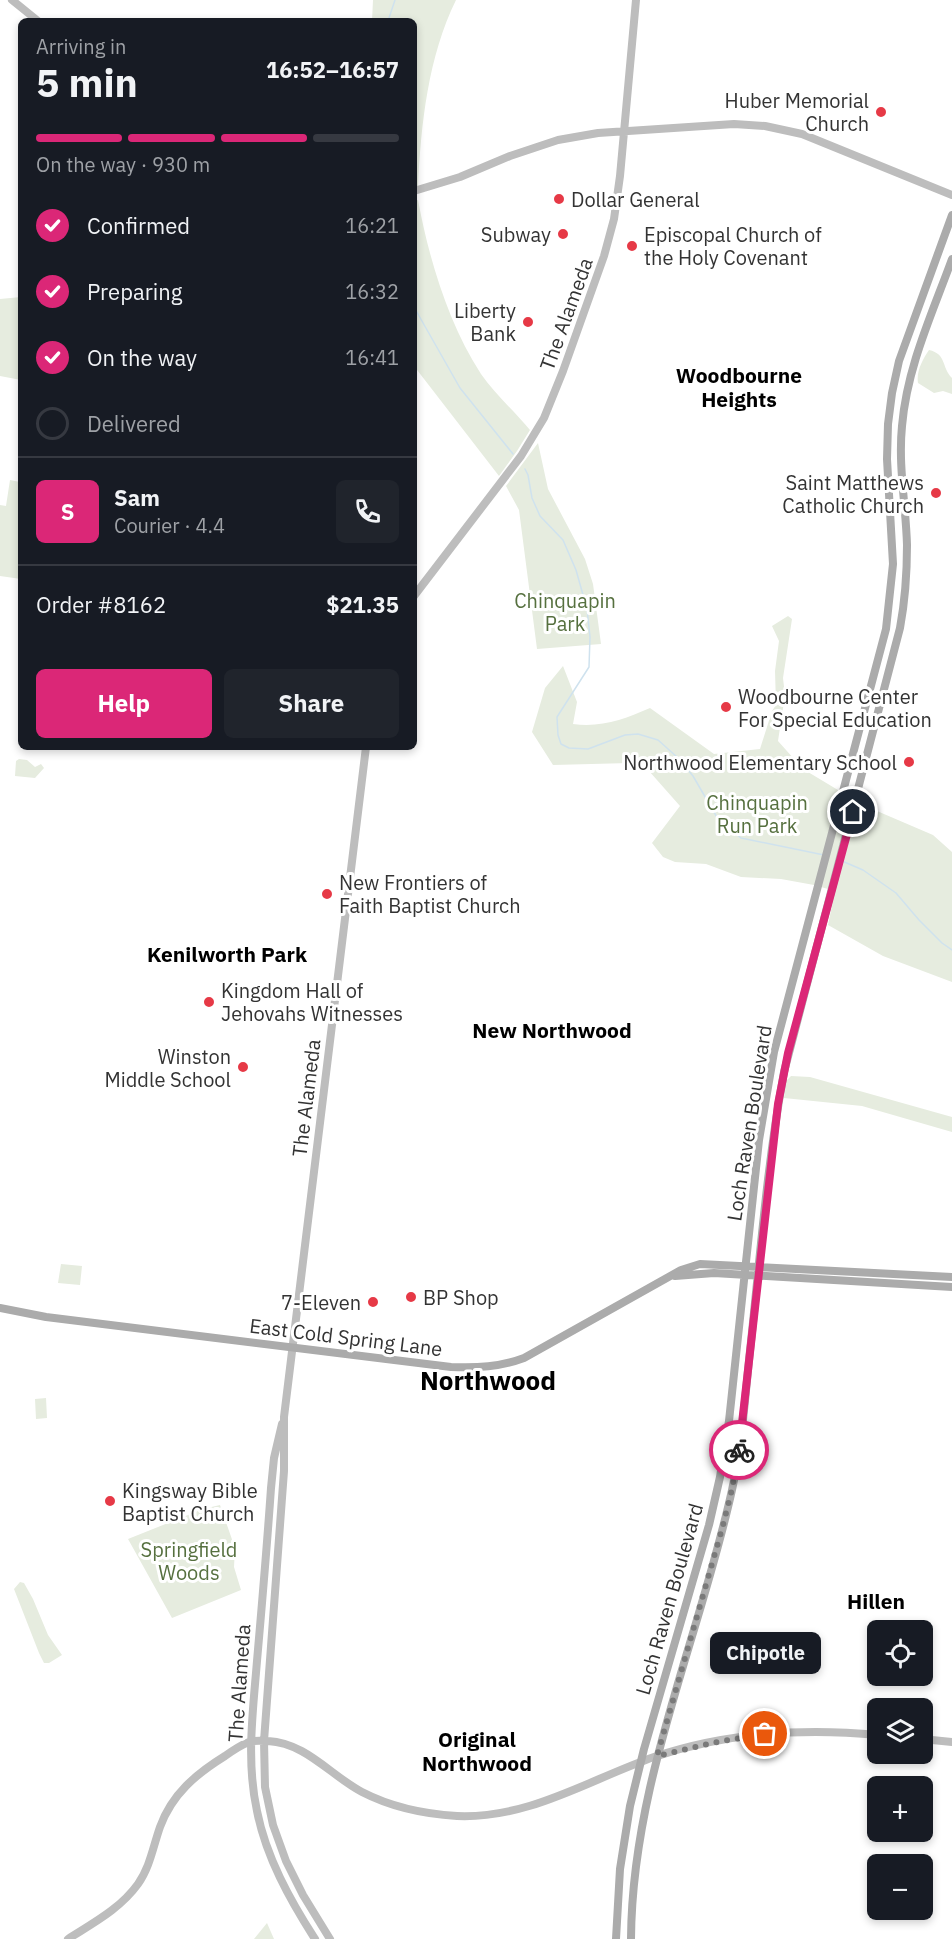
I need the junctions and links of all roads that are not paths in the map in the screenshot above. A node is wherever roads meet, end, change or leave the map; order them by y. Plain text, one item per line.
1 (12, 0) edge
2 (636, 0) edge
3 (34, 18) edge
4 (624, 131) junction
5 (417, 190) edge
6 (952, 195) edge
7 (952, 215) edge
8 (952, 259) edge
9 (417, 592) edge
10 (888, 617) junction
11 (902, 619) junction
12 (871, 688) junction
13 (885, 692) junction
14 (366, 750) edge
15 (744, 1270) junction
16 (759, 1271) junction
17 (952, 1277) edge
18 (952, 1287) edge
19 (0, 1308) edge
20 (293, 1347) junction
21 (284, 1417) junction
22 (674, 1644) junction
23 (661, 1690) junction
24 (675, 1694) junction
25 (252, 1728) junction
26 (867, 1734) edge
27 (933, 1740) edge
28 (251, 1741) junction
29 (264, 1741) junction
30 (952, 1742) edge
31 (239, 1747) junction
32 (657, 1756) junction
33 (640, 1762) junction
34 (251, 1774) junction
35 (68, 1939) edge
36 (315, 1939) edge
37 (330, 1939) edge
38 (616, 1939) edge
39 (631, 1939) edge

1 - 3 main road
2 - 4 main road, The Alameda
4 - 5 main road
4 - 6 main road
4 - 9 main road, The Alameda
7 - 10 main road, Loch Raven Boulevard
8 - 11 main road, Loch Raven Boulevard
10 - 11 main road
10 - 12 main road, Loch Raven Boulevard
11 - 13 main road, Loch Raven Boulevard
12 - 13 main road
12 - 15 main road, Loch Raven Boulevard
13 - 16 main road, Loch Raven Boulevard
14 - 20 main road, The Alameda
15 - 16 main road, East Cold Spring Lane
15 - 20 main road, East Cold Spring Lane
15 - 22 main road, Loch Raven Boulevard
16 - 17 main road, East Cold Spring Lane
16 - 18 main road, East Cold Spring Lane
16 - 24 main road, Loch Raven Boulevard
19 - 20 main road, East Cold Spring Lane
20 - 21 main road, The Alameda
21 - 25 main road, The Alameda
21 - 29 main road, The Alameda
22 - 23 main road, Loch Raven Boulevard
22 - 24 main road
23 - 24 main road
23 - 33 main road, Loch Raven Boulevard
24 - 32 main road, Loch Raven Boulevard
25 - 28 main road, The Alameda
25 - 29 main road
26 - 32 main road
27 - 30 main road
28 - 29 main road
28 - 31 main road
28 - 34 main road, The Alameda
29 - 33 main road
29 - 37 main road, The Alameda
31 - 34 main road
31 - 35 main road
32 - 33 main road
32 - 39 main road, Loch Raven Boulevard
33 - 38 main road, Loch Raven Boulevard
34 - 36 main road, The Alameda

